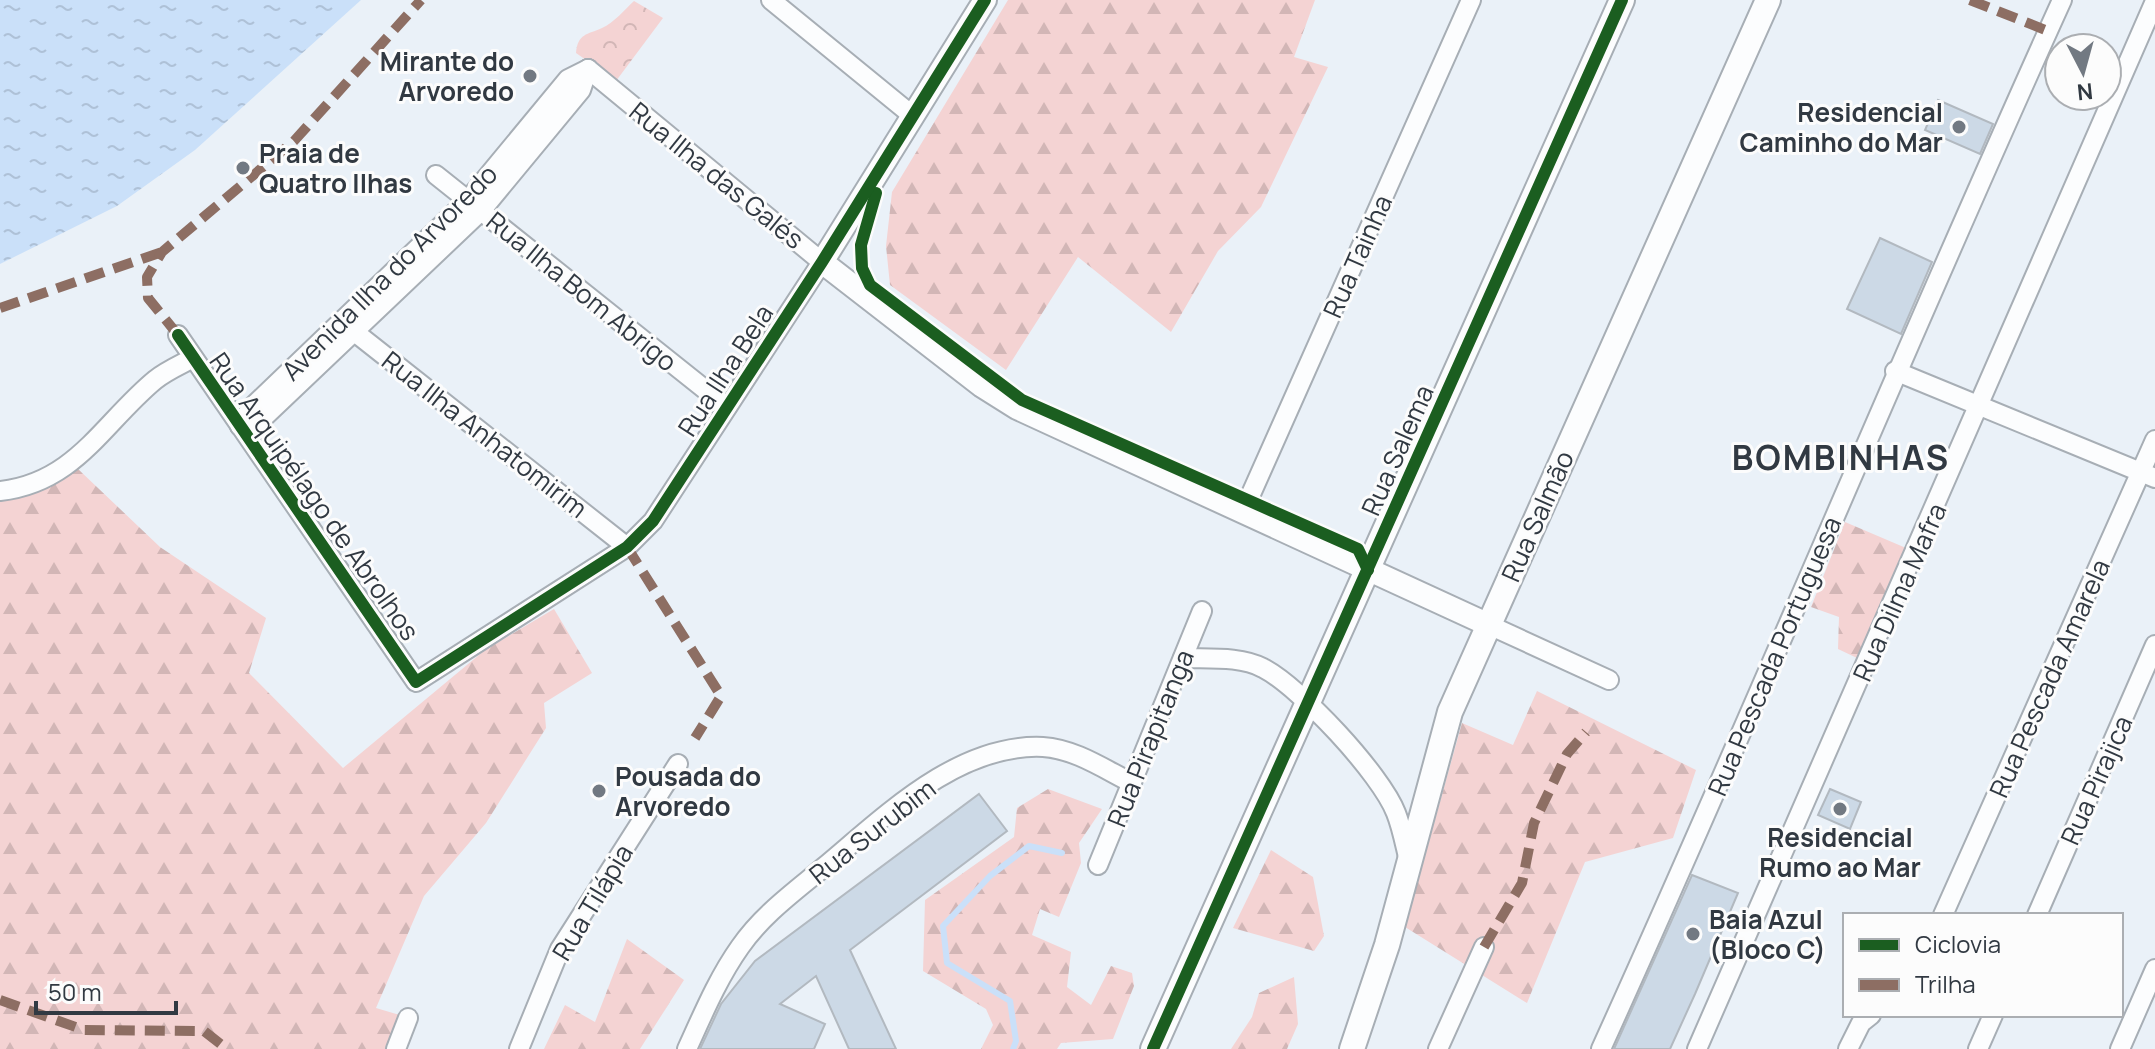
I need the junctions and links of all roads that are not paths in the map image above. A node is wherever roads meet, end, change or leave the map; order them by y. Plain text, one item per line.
1 (771, 0) edge
2 (985, 0) edge
3 (1471, 0) edge
4 (1622, 0) edge
5 (1768, 0) edge
6 (2062, 0) edge
7 (2155, 1) edge
8 (588, 69) joint
9 (913, 116) junction
10 (436, 175) dead end
11 (474, 205) junction
12 (822, 262) junction
13 (348, 327) junction
14 (178, 335) dead end
15 (193, 358) junction
16 (1895, 371) junction
17 (1980, 406) junction
18 (727, 407) junction
19 (240, 426) junction
20 (2155, 440) edge
21 (2148, 475) edge
22 (0, 491) edge
23 (1243, 512) junction
24 (627, 547) junction
25 (1368, 570) junction
26 (1202, 611) dead end
27 (1489, 625) junction
28 (2155, 645) edge
29 (1183, 658) junction
30 (1609, 680) dead end
31 (416, 682) joint
32 (1309, 704) junction
33 (678, 764) dead end
34 (1132, 783) junction
35 (1409, 861) junction
36 (1098, 865) dead end
37 (1944, 913) edge
38 (2038, 913) edge
39 (1484, 947) dead end
40 (2155, 969) edge
41 (1868, 1017) edge
42 (1992, 1017) edge
43 (408, 1018) dead end
44 (396, 1049) edge
45 (519, 1049) edge
46 (687, 1049) edge
47 (1153, 1049) edge
48 (1352, 1049) edge
49 (1438, 1049) edge
50 (1601, 1049) edge
51 (1697, 1049) edge
52 (1848, 1049) edge
53 (1978, 1049) edge
54 (2120, 1049) edge

1 - 9 street
2 - 9 street, Rua Ilha Bela
3 - 23 street, Rua Tainha
4 - 25 main road, Rua Salema
5 - 27 main road, Rua Salmão
6 - 16 street, Rua Pescada Portuguesa
7 - 17 street, Rua Dilma Mafra
8 - 11 street, Avenida Ilha do Arvoredo
8 - 12 street, Rua Ilha das Galés
9 - 12 street, Rua Ilha Bela
10 - 11 street, Rua Ilha Bom Abrigo
11 - 13 street, Avenida Ilha do Arvoredo
11 - 18 street, Rua Ilha Bom Abrigo
12 - 18 street, Rua Ilha Bela
12 - 23 street, Rua Ilha das Galés
13 - 19 street, Avenida Ilha do Arvoredo
13 - 24 street, Rua Ilha Anhatomirim
14 - 15 street, Rua Arquipélago de Abrolhos
15 - 19 street, Rua Arquipélago de Abrolhos
15 - 22 street
16 - 17 street
16 - 50 street, Rua Pescada Portuguesa
17 - 21 street
17 - 51 street, Rua Dilma Mafra
18 - 24 street, Rua Ilha Bela
19 - 31 street, Rua Arquipélago de Abrolhos
20 - 21 street, Rua Pescada Amarela
21 - 37 street, Rua Pescada Amarela
23 - 25 street, Rua Ilha das Galés
24 - 31 street, Rua Ilha Bela
25 - 27 street, Rua Ilha das Galés
25 - 32 main road, Rua Salema
26 - 29 street, Rua Pirapitanga
27 - 30 street, Rua Ilha das Galés
27 - 35 main road, Rua Salmão
28 - 38 street, Rua Pirajica
29 - 32 street
29 - 34 street, Rua Pirapitanga
32 - 35 street
32 - 47 main road, Rua Salema
33 - 45 street, Rua Tilápia
34 - 36 street, Rua Pirapitanga
34 - 46 street, Rua Surubim
35 - 48 main road, Rua Salmão
39 - 49 street
40 - 54 street
41 - 52 street
42 - 53 street
43 - 44 street

